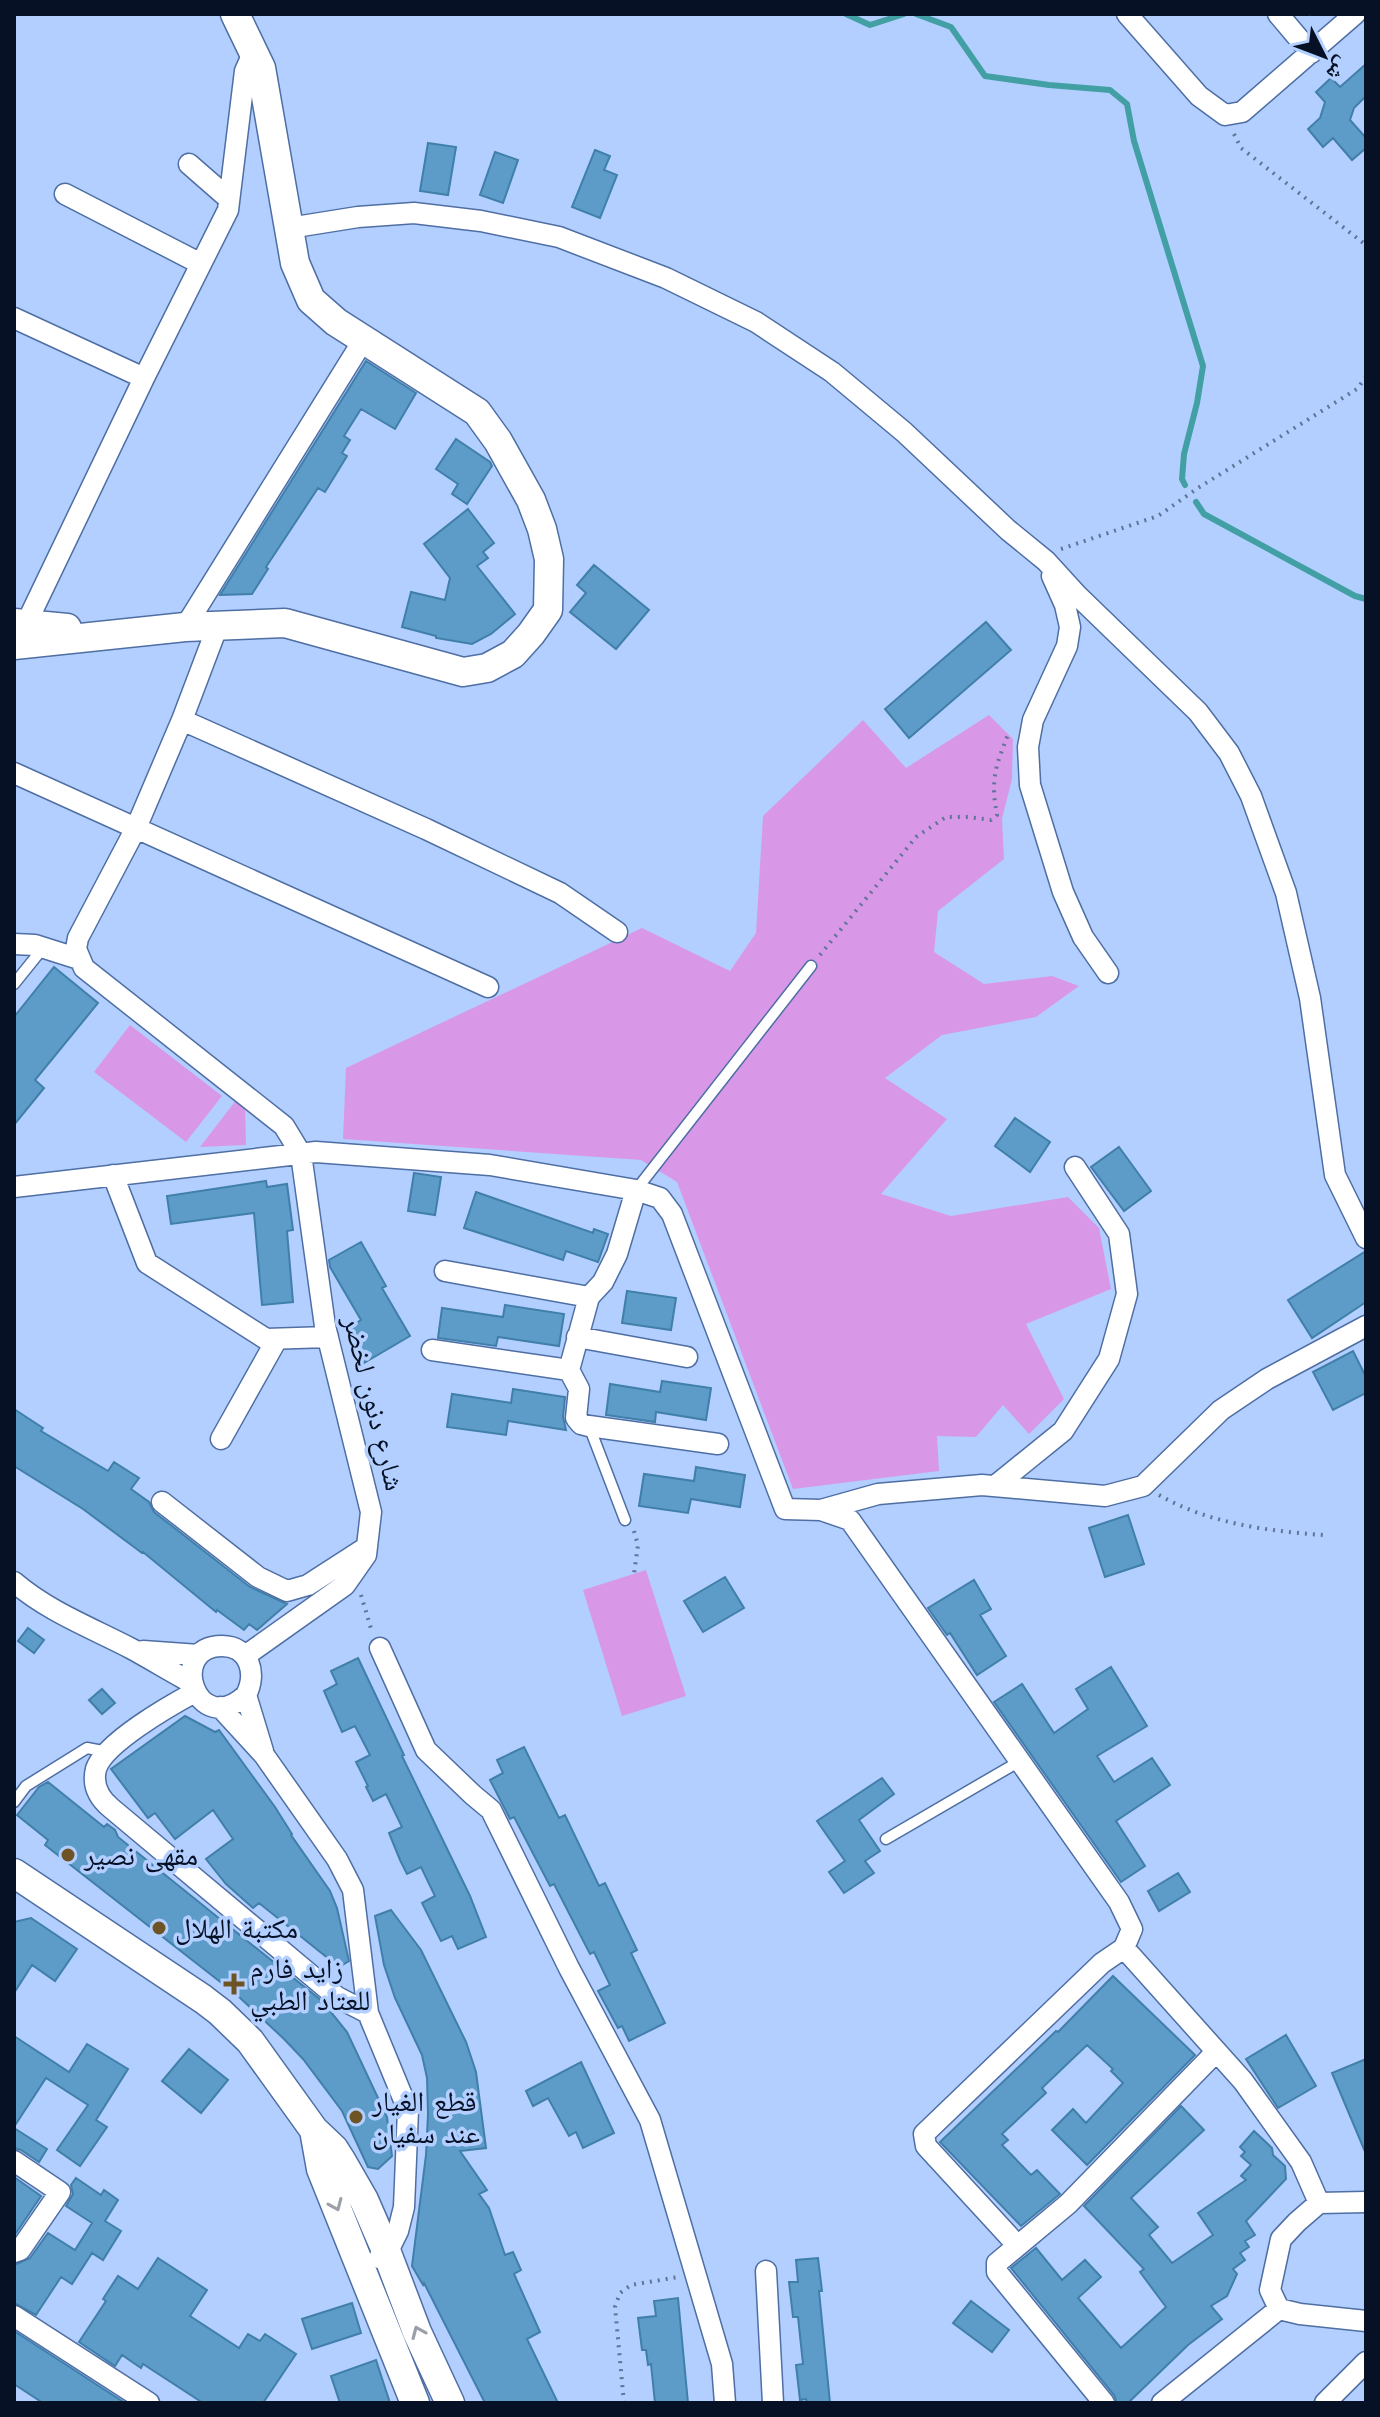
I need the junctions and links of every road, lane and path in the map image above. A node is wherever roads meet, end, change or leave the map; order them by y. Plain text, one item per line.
1 (235, 14) edge
2 (1127, 14) edge
3 (1278, 14) edge
4 (1355, 14) edge
5 (254, 51) junction
6 (1311, 53) junction
7 (1225, 115) junction
8 (189, 164) dead end
9 (65, 194) dead end
10 (229, 199) junction
11 (289, 228) junction
12 (1366, 245) edge
13 (201, 264) junction
14 (14, 318) edge
15 (364, 339) junction
16 (1366, 377) edge
17 (144, 378) junction
18 (1046, 561) junction
19 (218, 625) junction
20 (185, 627) junction
21 (18, 631) edge
22 (182, 720) junction
23 (1033, 720) junction
24 (14, 773) edge
25 (136, 828) junction
26 (617, 932) dead end
27 (14, 944) edge
28 (43, 947) junction
29 (79, 959) junction
30 (811, 966) joint
31 (1108, 973) dead end
32 (14, 984) edge
33 (488, 987) dead end
34 (301, 1154) junction
35 (1075, 1167) dead end
36 (113, 1175) junction
37 (14, 1187) edge
38 (636, 1190) junction
39 (1366, 1238) edge
40 (445, 1271) dead end
41 (589, 1297) junction
42 (1366, 1326) edge
43 (328, 1337) junction
44 (577, 1337) junction
45 (277, 1339) junction
46 (432, 1350) dead end
47 (687, 1357) dead end
48 (569, 1370) junction
49 (589, 1426) junction
50 (221, 1439) dead end
51 (718, 1444) dead end
52 (995, 1486) junction
53 (1143, 1486) junction
54 (162, 1502) dead end
55 (821, 1510) junction
56 (625, 1520) joint
57 (1323, 1535) dead end
58 (367, 1547) junction
59 (634, 1574) dead end
60 (350, 1578) junction
61 (14, 1582) edge
62 (380, 1648) joint
63 (131, 1649) junction
64 (199, 1655) junction
65 (245, 1656) junction
66 (193, 1688) junction
67 (246, 1695) junction
68 (220, 1707) junction
69 (108, 1752) junction
70 (264, 1755) junction
71 (1020, 1761) junction
72 (14, 1802) edge
73 (886, 1839) dead end
74 (15, 1876) edge
75 (1124, 1948) junction
76 (368, 2013) junction
77 (1216, 2052) junction
78 (314, 2130) junction
79 (14, 2161) edge
80 (1366, 2202) edge
81 (1319, 2203) junction
82 (1017, 2245) junction
83 (14, 2252) edge
84 (387, 2253) junction
85 (362, 2268) junction
86 (766, 2271) dead end
87 (696, 2274) junction
88 (1279, 2309) junction
89 (14, 2316) edge
90 (1366, 2321) edge
91 (1366, 2362) edge
92 (149, 2403) edge
93 (415, 2403) edge
94 (450, 2403) edge
95 (624, 2403) edge
96 (725, 2403) edge
97 (773, 2403) edge
98 (1104, 2403) edge
99 (1162, 2403) edge
100 (1325, 2403) edge

1 - 5 main road
2 - 7 street
3 - 6 street
4 - 6 street
5 - 10 street
5 - 11 main road
6 - 7 street
7 - 12 path
8 - 10 street
9 - 13 street
10 - 13 street
11 - 15 main road
11 - 18 street
13 - 17 street
14 - 17 street
15 - 19 main road
15 - 20 street
16 - 18 path
17 - 21 street
18 - 23 street
18 - 39 street
19 - 20 main road
19 - 22 street
20 - 21 main road
22 - 25 street
22 - 26 street
23 - 30 path
23 - 31 street
24 - 25 street
25 - 29 street
25 - 33 street
27 - 28 street
28 - 29 street
28 - 32 lane
29 - 34 street
30 - 38 lane
34 - 36 street
34 - 38 street
34 - 43 street, شارع دنون لخضر
35 - 52 street
36 - 37 street
36 - 45 street
38 - 41 street
38 - 55 street
40 - 41 street
41 - 44 street
42 - 53 street
43 - 45 street
43 - 58 street, شارع دنون لخضر
44 - 47 street
44 - 48 street
45 - 50 street
46 - 48 street
48 - 49 street
49 - 51 street
49 - 56 lane
52 - 53 street
52 - 55 street
53 - 57 path
54 - 58 street
55 - 71 street
56 - 59 path
58 - 60 street, شارع دنون لخضر
60 - 62 path
60 - 65 street, شارع دنون لخضر
61 - 63 street
62 - 87 street
63 - 64 street
63 - 66 street
64 - 65 street
64 - 66 street
65 - 67 street
66 - 68 street
66 - 69 street
67 - 68 street
67 - 70 street
68 - 70 street
69 - 72 lane
69 - 76 street
70 - 76 street
71 - 73 lane
71 - 75 street
74 - 78 main road
75 - 77 street
75 - 82 street
76 - 84 street
77 - 81 street
77 - 82 street
78 - 84 main road
78 -> 85 main road
79 - 83 street
80 - 81 street
81 - 88 street
82 - 98 street
84 - 85 street
94 -> 84 main road
85 - 93 main road
86 - 97 street
87 - 95 path
87 - 96 street
88 - 90 street
88 - 99 street
89 - 92 street
91 - 100 street

